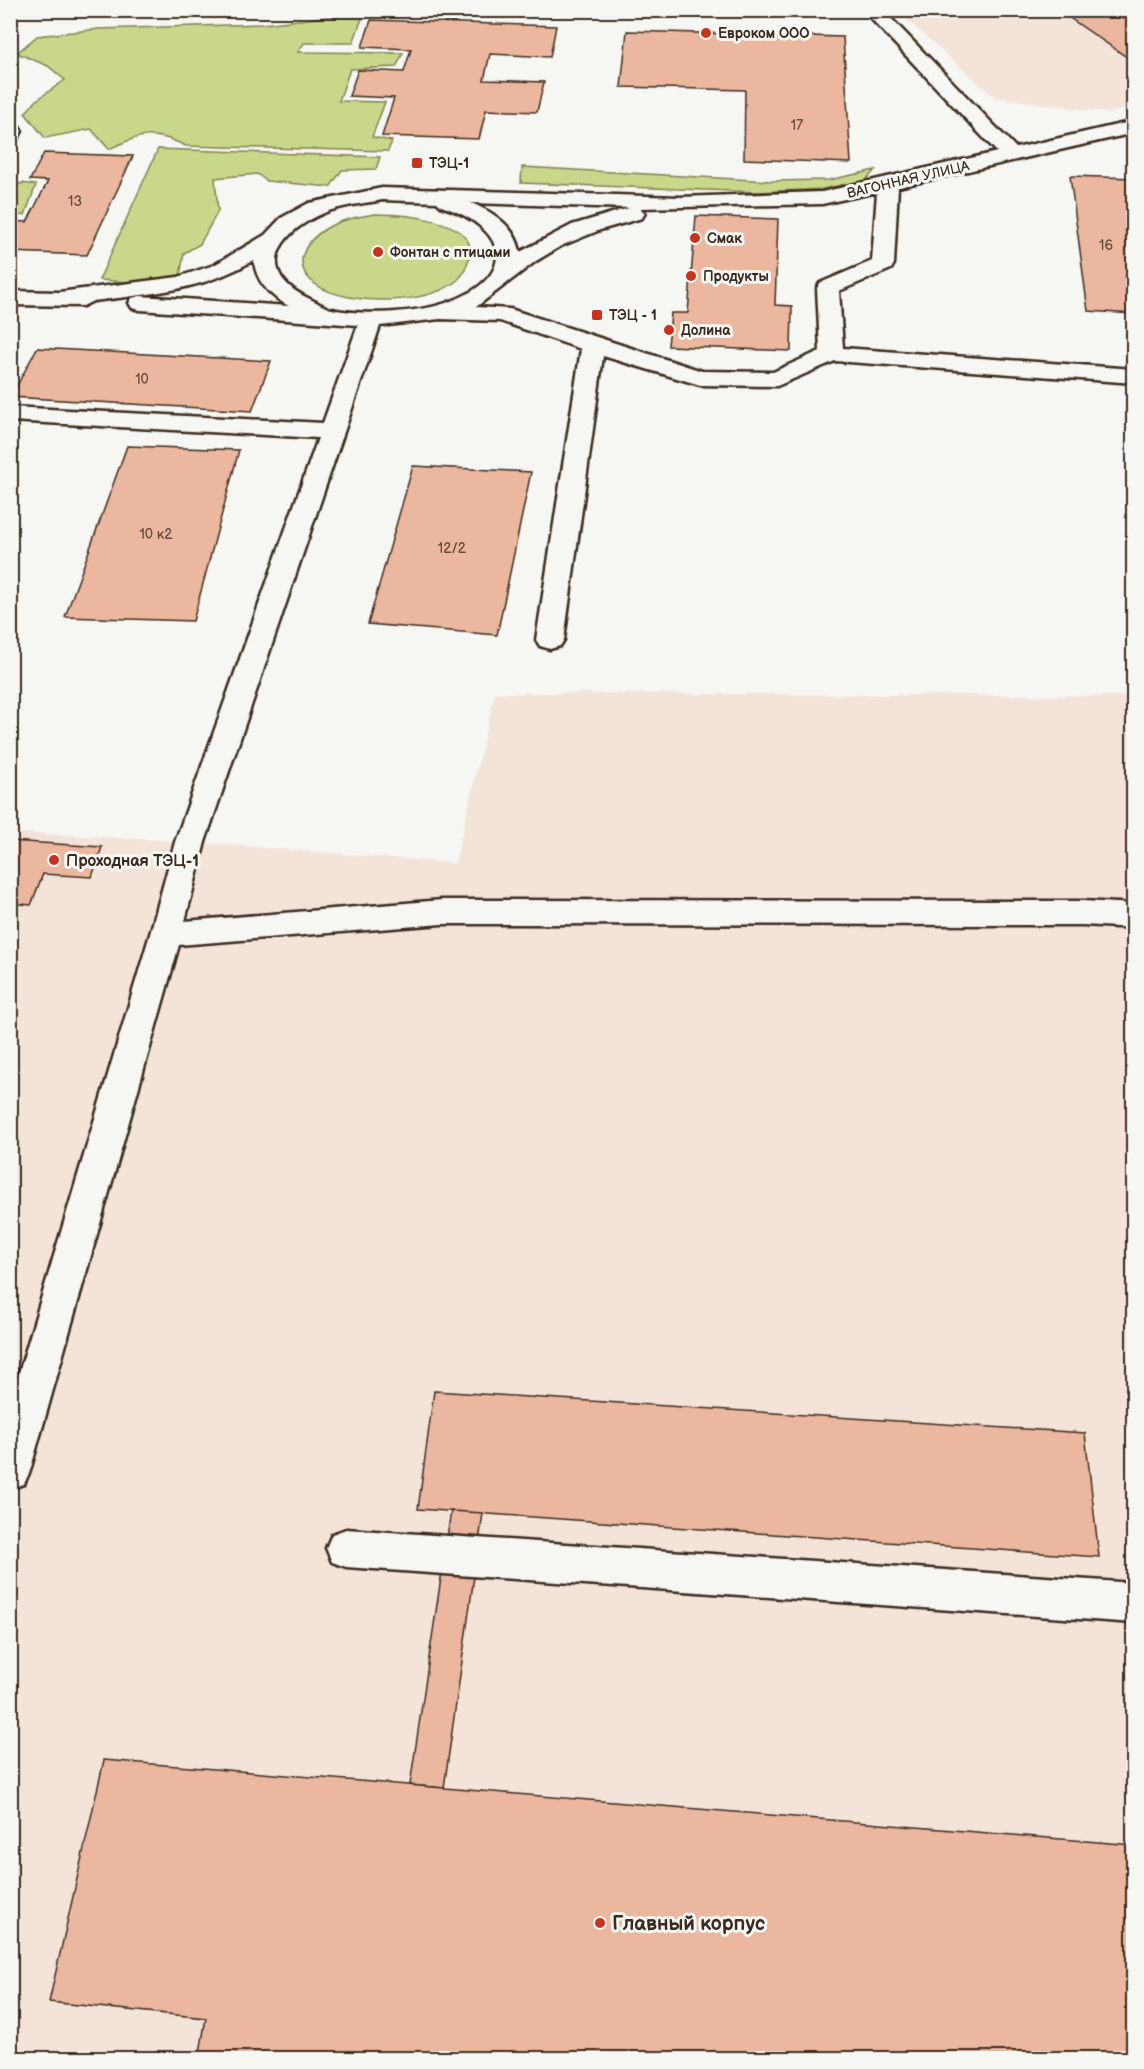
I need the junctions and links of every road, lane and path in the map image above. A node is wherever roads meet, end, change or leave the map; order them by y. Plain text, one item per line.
1 (872, 10) edge
2 (1134, 127) edge
3 (1011, 155) junction
4 (888, 183) junction
5 (417, 196) junction
6 (680, 203) junction
7 (273, 240) junction
8 (492, 286) junction
9 (10, 298) edge
10 (62, 298) junction
11 (438, 313) junction
12 (338, 316) junction
13 (371, 319) junction
14 (592, 345) junction
15 (832, 354) junction
16 (1134, 376) edge
17 (10, 414) edge
18 (332, 431) junction
19 (550, 640) dead end
20 (1134, 916) edge
21 (166, 934) junction
22 (10, 1471) edge
23 (346, 1548) dead end
24 (1134, 1603) edge

1 - 3 street
2 - 3 street, ВАГОННАЯ УЛИЦА
3 - 4 street, ВАГОННАЯ УЛИЦА
4 - 6 street, ВАГОННАЯ УЛИЦА
4 - 15 street
5 - 6 street
5 - 7 street
5 - 8 street
6 - 8 street
7 - 10 street
7 - 12 street
8 - 11 street
9 - 10 street
10 - 12 street
11 - 13 street
11 - 14 street
12 - 13 street
13 - 18 street
14 - 15 street
14 - 19 street
15 - 16 street
17 - 18 street
18 - 21 street
20 - 21 street
21 - 22 street
23 - 24 street

